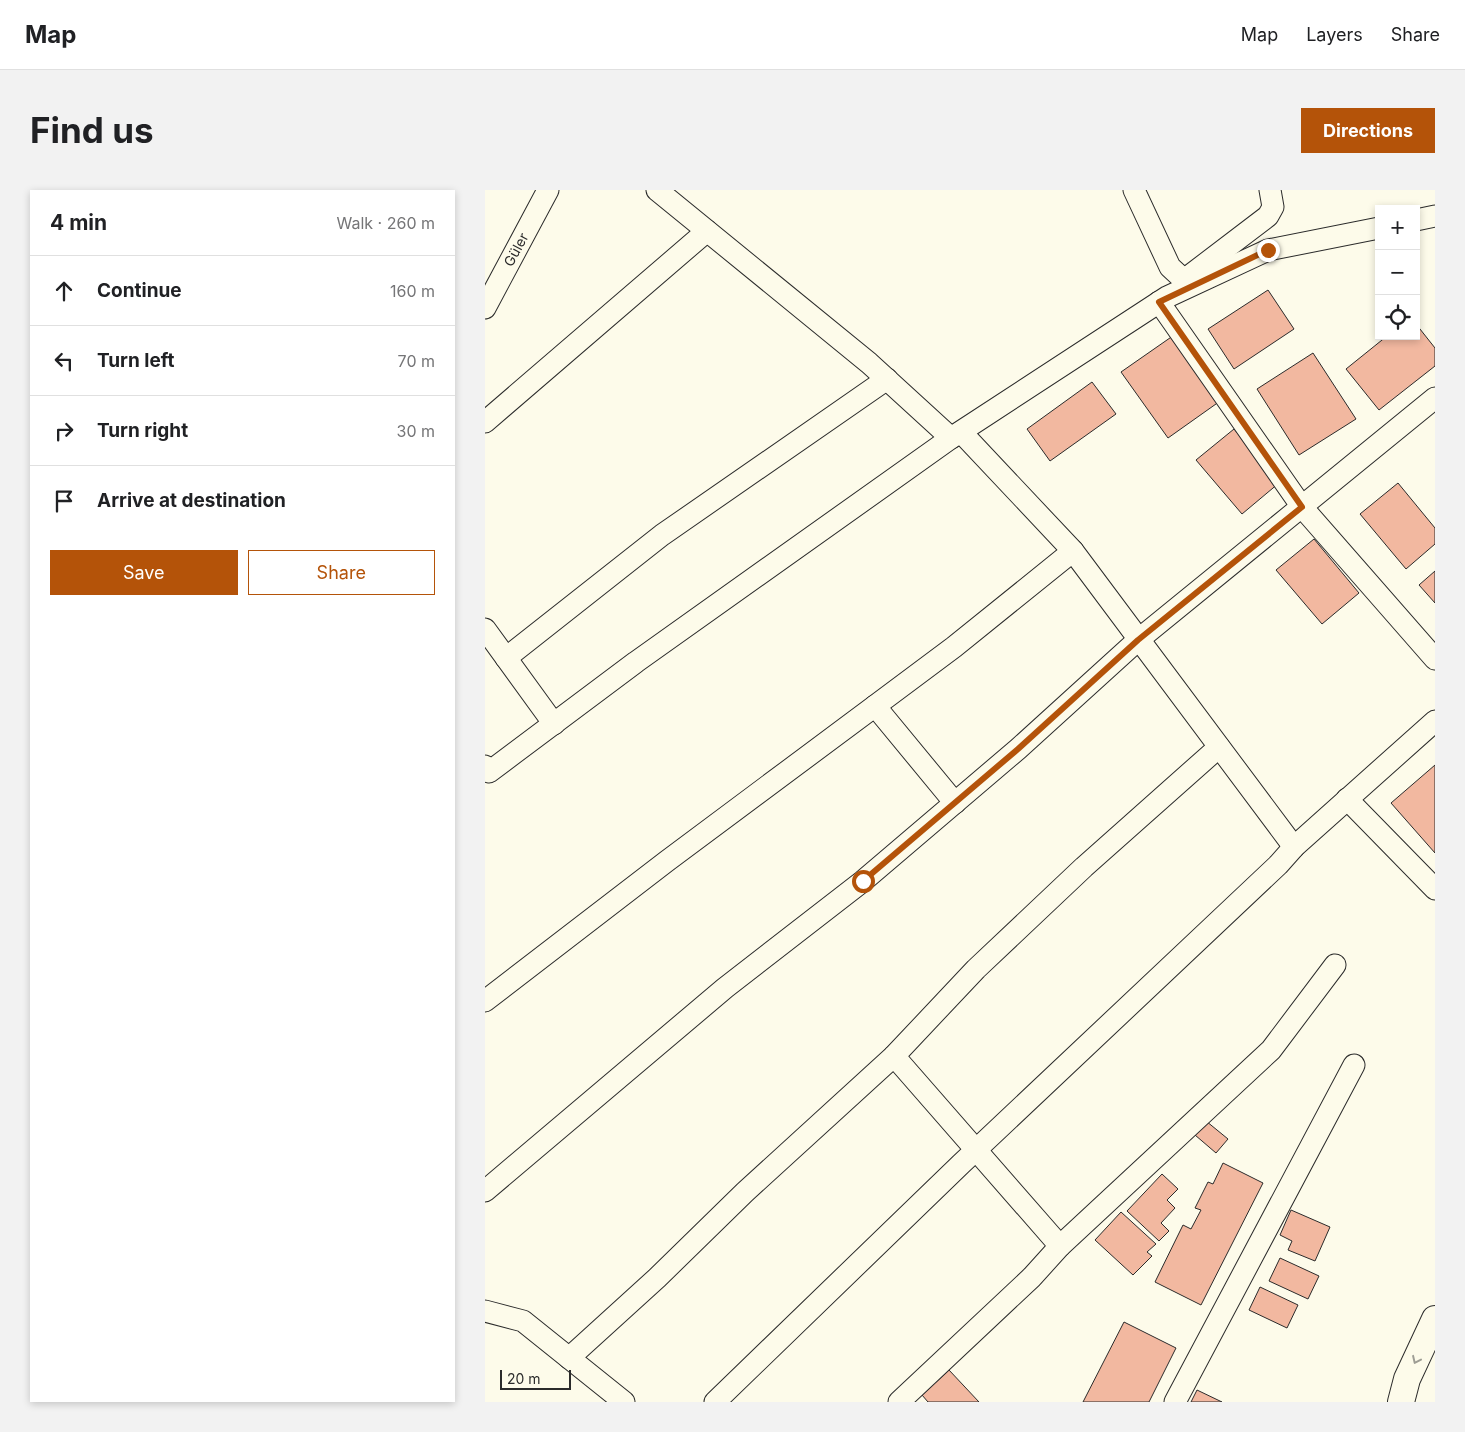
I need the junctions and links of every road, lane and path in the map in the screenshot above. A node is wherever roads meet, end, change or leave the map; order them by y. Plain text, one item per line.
1 (548, 190) edge
2 (657, 190) edge
3 (1133, 190) edge
4 (1271, 190) edge
5 (1435, 216) edge
6 (1420, 219) edge
7 (1375, 229) edge
8 (707, 231) junction
9 (1159, 302) junction
10 (485, 308) edge
11 (887, 379) junction
12 (1435, 398) edge
13 (485, 422) edge
14 (956, 435) junction
15 (1302, 507) junction
16 (1073, 551) junction
17 (485, 630) edge
18 (1138, 640) junction
19 (506, 658) junction
20 (1435, 658) edge
21 (875, 706) junction
22 (1435, 721) edge
23 (554, 724) junction
24 (1219, 747) junction
25 (485, 766) edge
26 (1347, 799) junction
27 (955, 803) junction
28 (1294, 847) junction
29 (1435, 888) edge
30 (1335, 965) dead end
31 (485, 1001) edge
32 (894, 1056) junction
33 (1354, 1065) dead end
34 (977, 1149) junction
35 (485, 1191) edge
36 (1060, 1246) junction
37 (485, 1311) edge
38 (1435, 1319) edge
39 (569, 1358) junction
40 (624, 1402) edge
41 (715, 1402) edge
42 (899, 1402) edge
43 (1175, 1402) edge
44 (1401, 1402) edge

1 - 10 street, Güler
2 - 8 street
3 - 4 street
5 - 6 street
7 - 9 street
8 - 11 street
8 - 13 street
9 - 14 street
9 - 15 street
11 - 14 street
11 - 19 street
12 - 15 street
14 - 16 street
14 - 23 street
15 - 18 street
15 - 20 street
16 - 18 street
16 - 21 street
17 - 19 street
18 - 24 street
18 - 27 street
19 - 23 street
21 - 27 street
21 - 31 street
22 - 26 street
23 - 25 street
24 - 28 street
24 - 32 street
26 - 28 street
26 - 29 street
27 - 35 street
28 - 34 street
30 - 36 street
32 - 34 street
32 - 39 street
33 - 43 street
34 - 36 street
34 - 41 street
36 - 42 street
37 - 39 street
38 -> 44 street
39 - 40 street

